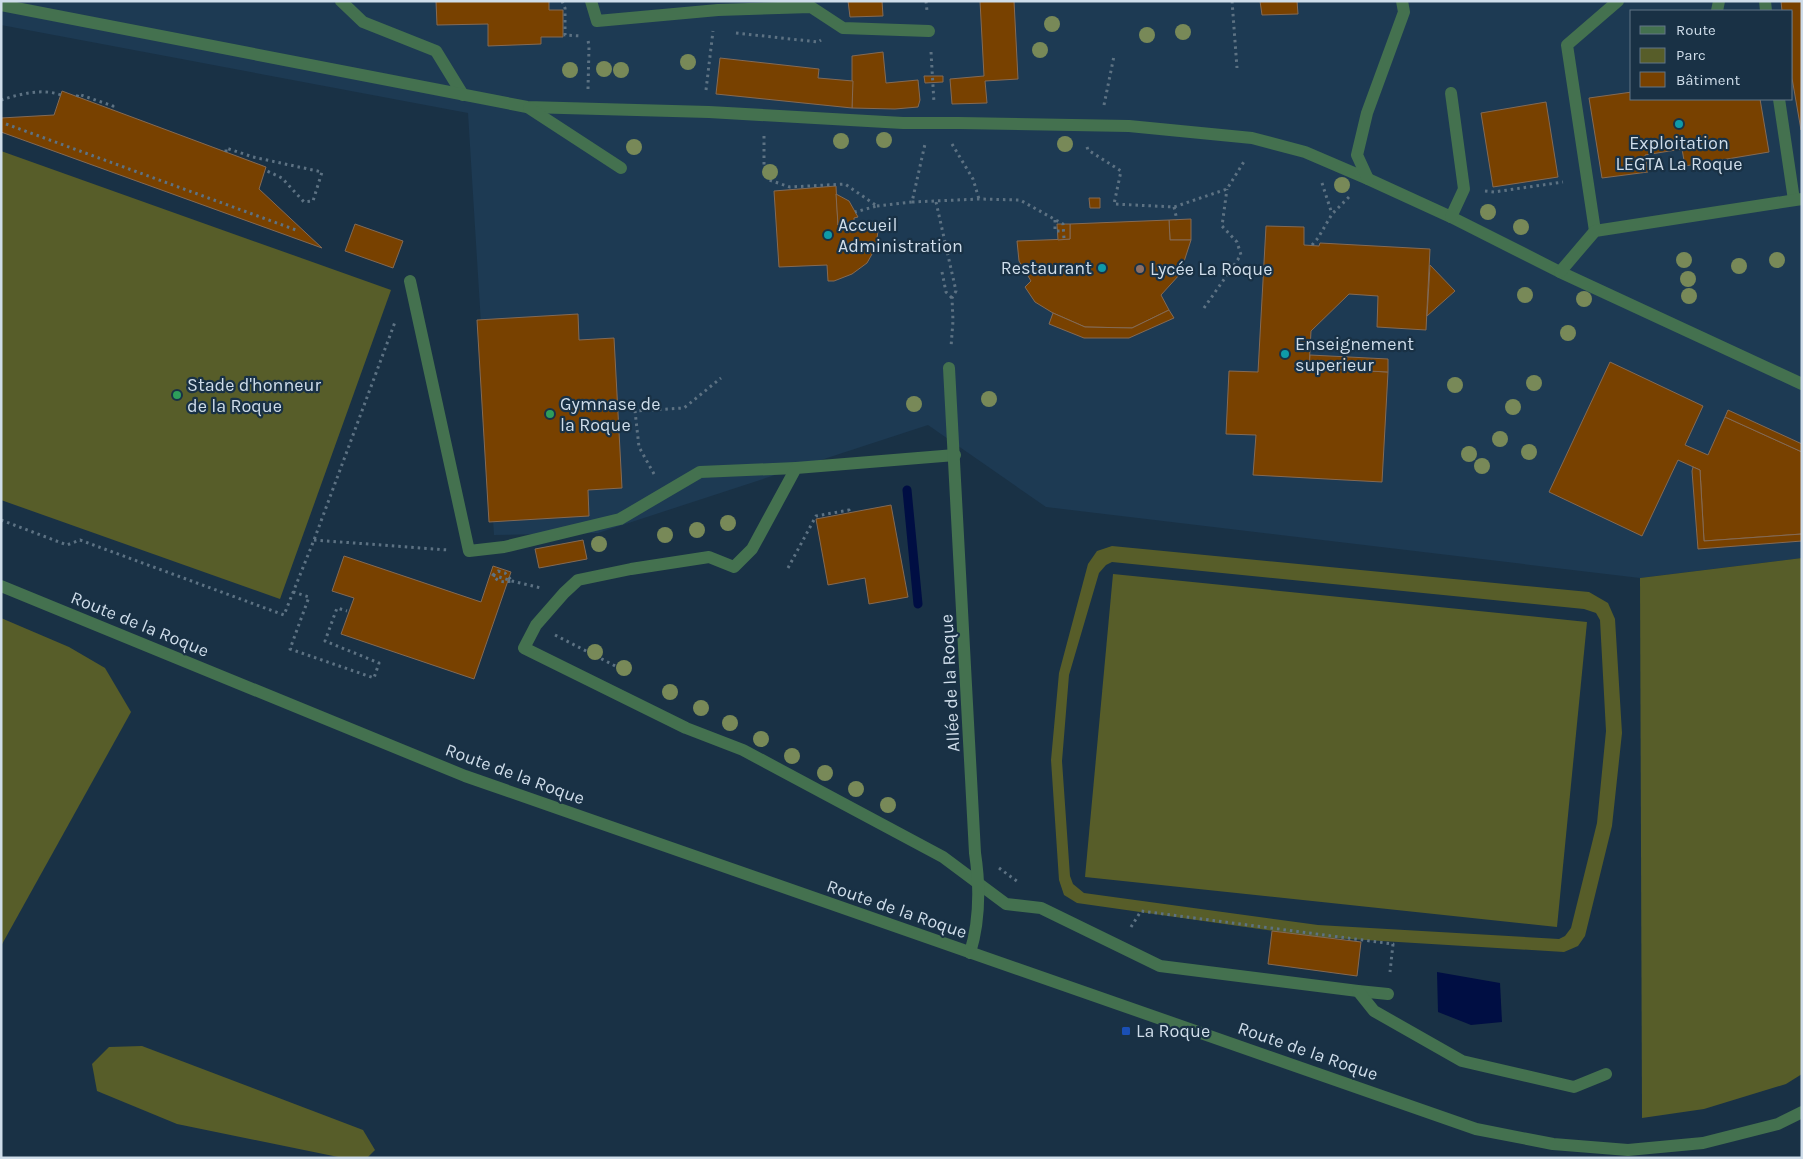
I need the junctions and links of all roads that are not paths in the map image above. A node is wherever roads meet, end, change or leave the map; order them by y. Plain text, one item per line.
1 (341, 1) edge
2 (591, 1) edge
3 (1402, 1) edge
4 (1618, 1) edge
5 (1, 5) edge
6 (929, 31) dead end
7 (1451, 93) dead end
8 (463, 94) junction
9 (1779, 100) edge
10 (527, 107) junction
11 (621, 168) dead end
12 (1368, 180) junction
13 (1798, 200) edge
14 (1451, 217) junction
15 (1595, 231) junction
16 (1560, 272) junction
17 (410, 281) dead end
18 (949, 368) dead end
19 (1802, 384) edge
20 (955, 455) junction
21 (796, 468) junction
22 (1, 586) edge
23 (979, 885) junction
24 (970, 953) junction
25 (1358, 991) junction
26 (1388, 994) road end
27 (1606, 1074) dead end
28 (1802, 1112) edge

1 - 8 street
2 - 6 street
3 - 12 street
4 - 15 street
5 - 8 street
7 - 14 street
8 - 10 street
9 - 13 street
10 - 11 street
10 - 12 street
12 - 14 street
13 - 15 street
14 - 16 street
15 - 16 street
16 - 19 street
17 - 21 street
18 - 20 street, Allée de la Roque
20 - 21 street
20 - 23 street, Allée de la Roque
21 - 23 street
22 - 24 street, Route de la Roque
23 - 24 street, Allée de la Roque
23 - 25 street
24 - 28 street, Route de la Roque
25 - 26 street
25 - 27 street

